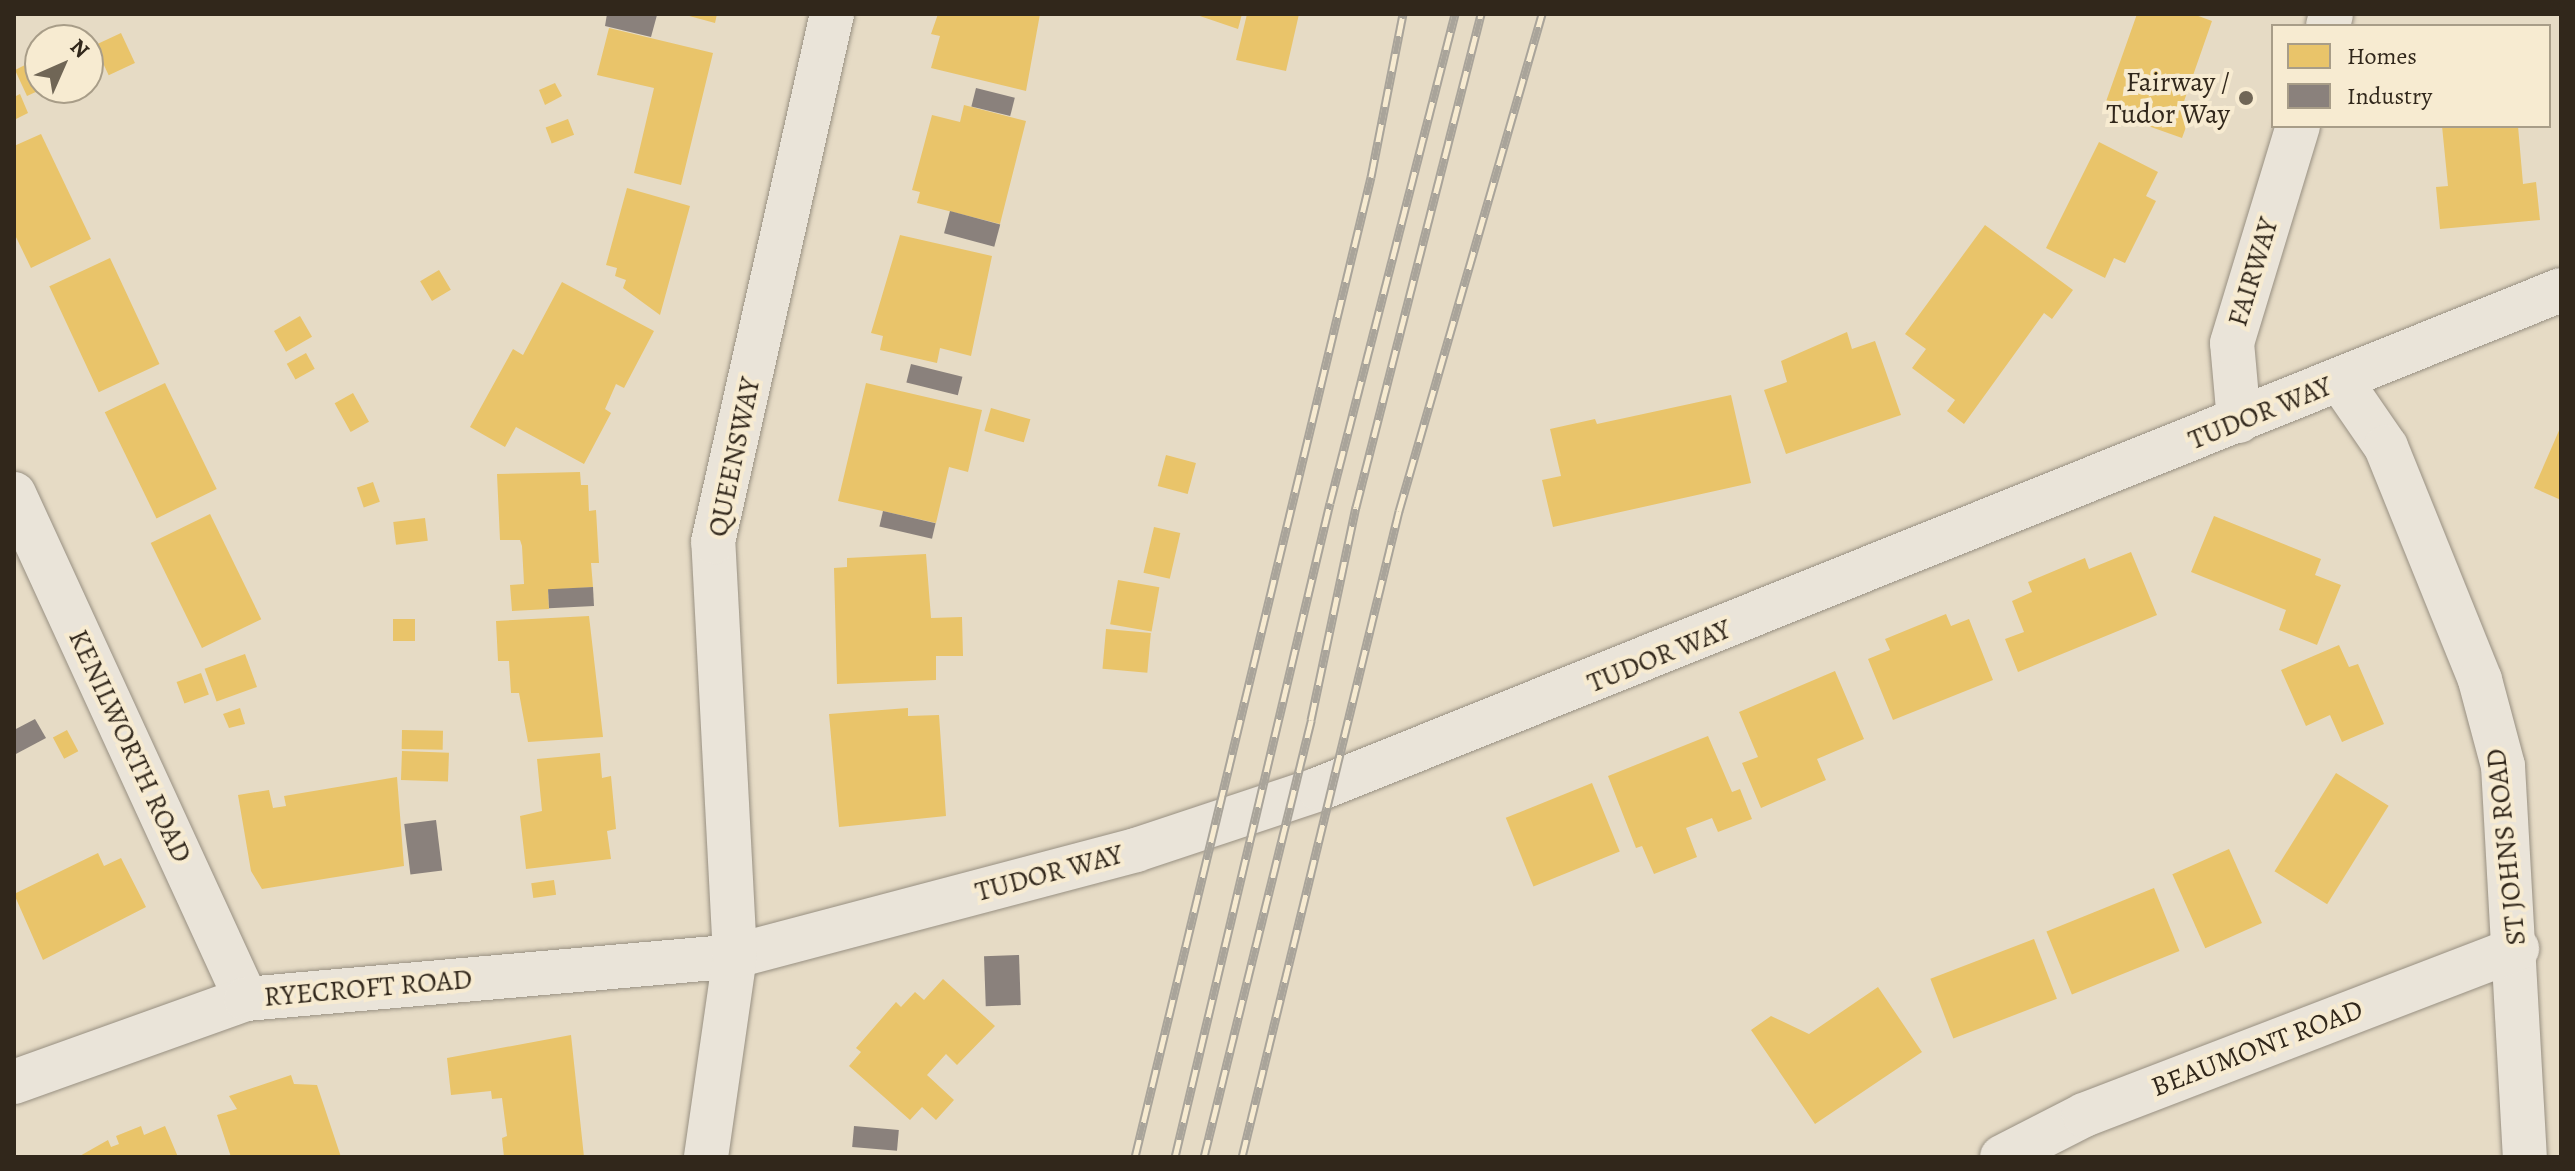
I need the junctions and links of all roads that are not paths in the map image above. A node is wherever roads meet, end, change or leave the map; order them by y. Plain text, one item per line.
1 (832, 14) edge
2 (2297, 128) edge
3 (2561, 290) edge
4 (2340, 380) junction
5 (2239, 421) junction
6 (14, 494) edge
7 (2517, 949) junction
8 (735, 956) junction
9 (246, 999) junction
10 (14, 1082) edge
11 (706, 1157) edge
12 (2002, 1157) edge
13 (2525, 1157) edge

1 - 8 street, QUEENSWAY
2 - 5 street, FAIRWAY
3 - 4 street, TUDOR WAY
4 - 5 street, TUDOR WAY
4 - 7 street, ST JOHNS ROAD
5 - 8 street, TUDOR WAY
6 - 9 street, KENILWORTH ROAD
7 - 12 street, BEAUMONT ROAD
7 - 13 street, ST JOHNS ROAD
8 - 9 street, RYECROFT ROAD
8 - 11 street, QUEENSWAY
9 - 10 street, RYECROFT ROAD

